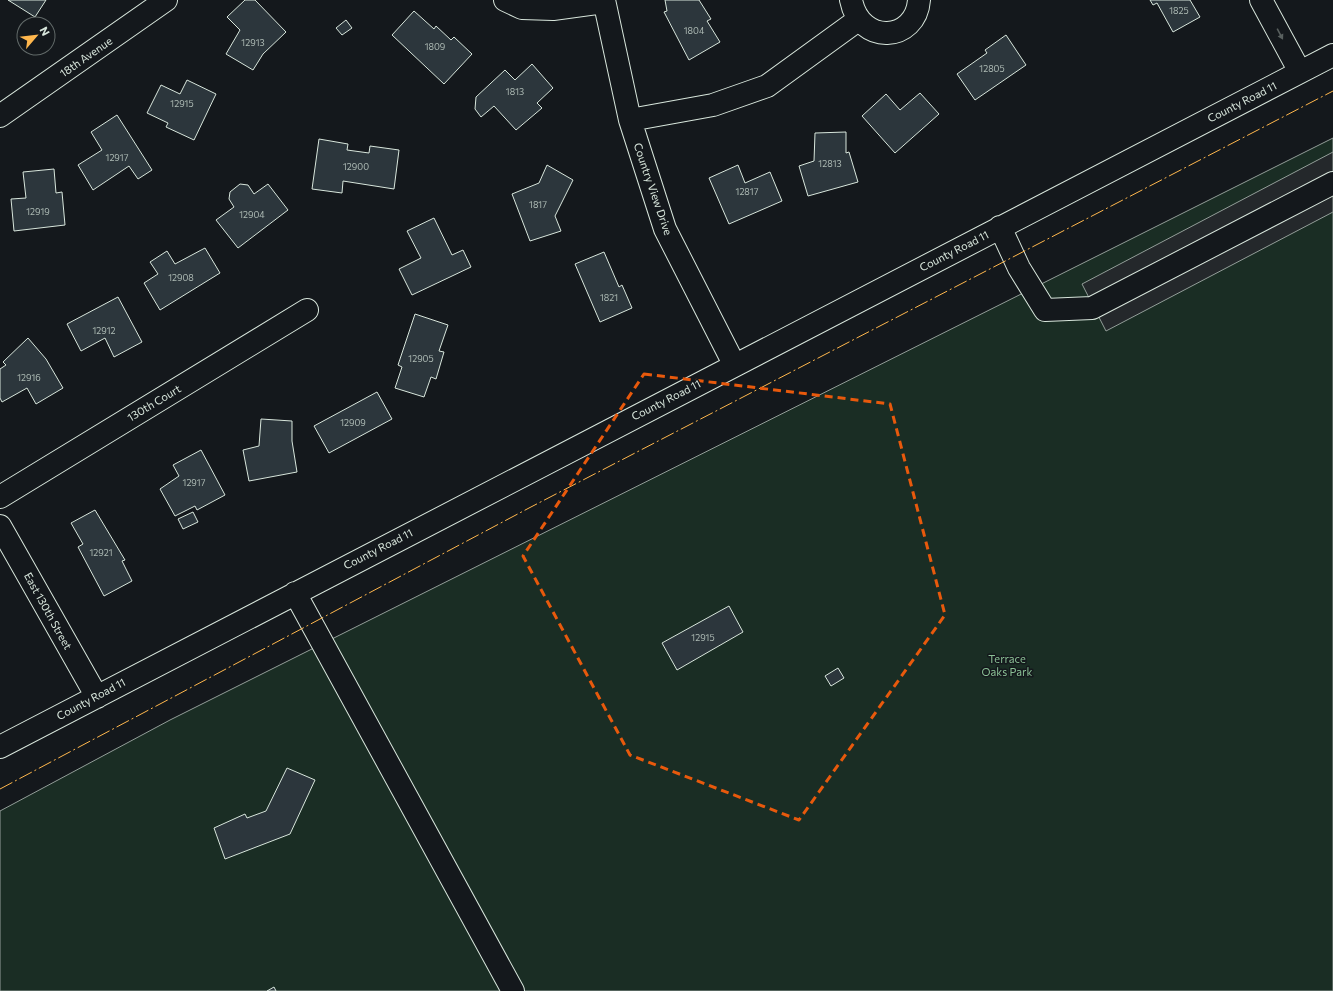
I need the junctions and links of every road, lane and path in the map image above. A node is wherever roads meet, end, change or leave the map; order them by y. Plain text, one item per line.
1 (166, 0) edge
2 (505, 0) edge
3 (851, 0) edge
4 (919, 0) edge
5 (1261, 0) edge
6 (604, 1) edge
7 (858, 20) junction
8 (1333, 55) edge
9 (1300, 72) junction
10 (2, 110) edge
11 (630, 120) junction
12 (1333, 182) edge
13 (1000, 227) junction
14 (307, 310) dead end
15 (734, 364) junction
16 (0, 496) edge
17 (0, 526) edge
18 (295, 593) junction
19 (97, 697) junction
20 (0, 747) edge
21 (513, 991) edge

1 - 10 street, 18th Avenue
2 - 6 street, Country View Drive
3 - 7 street
4 - 7 street
5 -> 9 street
6 - 11 street, Country View Drive
7 - 11 street
8 - 9 street, County Road 11
9 - 13 street, County Road 11
11 - 15 street, Country View Drive
12 - 13 street
13 - 15 street, County Road 11
14 - 16 street, 130th Court
15 - 18 street, County Road 11
17 - 19 street, East 130th Street
18 - 19 street, County Road 11
18 - 21 street
19 - 20 street, County Road 11

